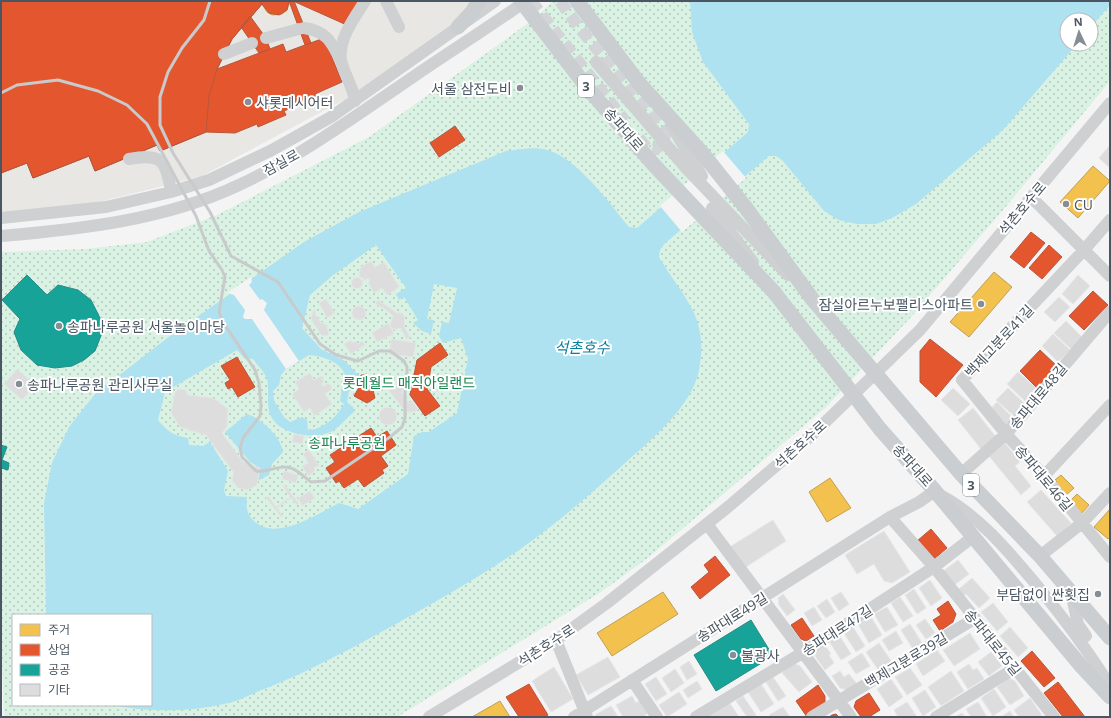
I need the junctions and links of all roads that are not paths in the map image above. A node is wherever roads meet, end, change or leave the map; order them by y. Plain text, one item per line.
1 (365, 1) edge
2 (386, 1) edge
3 (479, 1) edge
4 (495, 1) edge
5 (577, 1) edge
6 (523, 2) edge
7 (400, 27) dead end
8 (458, 27) junction
9 (266, 38) dead end
10 (252, 43) dead end
11 (224, 54) dead end
12 (341, 61) junction
13 (594, 64) dead end
14 (355, 101) junction
15 (1110, 103) edge
16 (129, 160) dead end
17 (691, 164) junction
18 (171, 192) junction
19 (1031, 197) junction
20 (1, 218) edge
21 (1110, 220) edge
22 (726, 225) junction
23 (1, 236) edge
24 (1084, 250) junction
25 (1110, 276) edge
26 (813, 300) junction
27 (1110, 312) edge
28 (875, 373) junction
29 (853, 396) junction
30 (1110, 405) edge
31 (1006, 434) junction
32 (961, 474) junction
33 (1044, 476) junction
34 (937, 493) junction
35 (1110, 493) edge
36 (890, 516) junction
37 (1082, 523) junction
38 (707, 524) junction
39 (974, 536) junction
40 (1040, 556) junction
41 (1110, 557) edge
42 (934, 567) junction
43 (1071, 593) junction
44 (761, 599) junction
45 (974, 619) junction
46 (1110, 638) edge
47 (556, 640) junction
48 (802, 653) junction
49 (1015, 668) junction
50 (1110, 674) edge
51 (632, 680) junction
52 (1110, 686) edge
53 (1110, 697) edge
54 (839, 701) junction
55 (582, 715) edge
56 (431, 716) edge
57 (657, 717) edge
58 (696, 717) edge
59 (812, 717) edge
60 (851, 717) edge
61 (936, 717) edge
62 (1054, 717) edge

1 - 12 street
2 - 7 street
3 - 8 main road
4 - 8 street, 잠실로
5 - 17 main road, 3
6 - 22 main road, 송파대로 / 3
6 - 23 street, 잠실로
8 - 14 street, 잠실로
9 - 12 street
10 - 11 street
12 - 14 street
13 - 17 street
14 - 18 street, 잠실로
15 - 19 street, 석촌호수로
16 - 18 street
17 - 22 street
17 - 26 main road, 3
18 - 20 street, 잠실로
19 - 24 street
19 - 28 street, 석촌호수로
21 - 24 street, 백제고분로41길
22 - 26 street
22 - 29 main road, 송파대로 / 3
24 - 25 street
24 - 31 street, 백제고분로41길
26 - 28 main road, 3
27 - 31 street, 송파대로48길
28 - 29 street, 석촌호수로
28 - 32 main road, 3
29 - 34 main road, 송파대로 / 3
29 - 38 street, 석촌호수로
30 - 33 street
31 - 32 street, 송파대로48길
31 - 33 street, 송파대로46길
32 - 40 main road, 3
33 - 37 street, 송파대로46길
34 - 36 street, 송파대로49길
34 - 39 main road, 송파대로 / 3
34 - 52 street
35 - 37 street, 송파대로46길
36 - 42 street
36 - 44 street, 송파대로49길
37 - 40 street, 송파대로46길
37 - 41 street
38 - 44 street
38 - 47 street, 석촌호수로
39 - 42 street, 송파대로47길
39 - 53 main road, 송파대로 / 3
40 - 43 main road, 3
42 - 45 street, 송파대로45길
42 - 48 street, 송파대로47길
43 - 46 main road, 3
43 - 50 street
44 - 48 street
44 - 51 street, 송파대로49길
45 - 49 street, 송파대로45길
45 - 54 street, 백제고분로39길
47 - 55 street
47 - 56 street, 석촌호수로
48 - 54 street
48 - 58 street, 송파대로47길
49 - 61 street
49 - 62 street, 송파대로45길
51 - 55 street, 송파대로49길
51 - 57 street
54 - 59 street, 백제고분로39길
54 - 60 street

